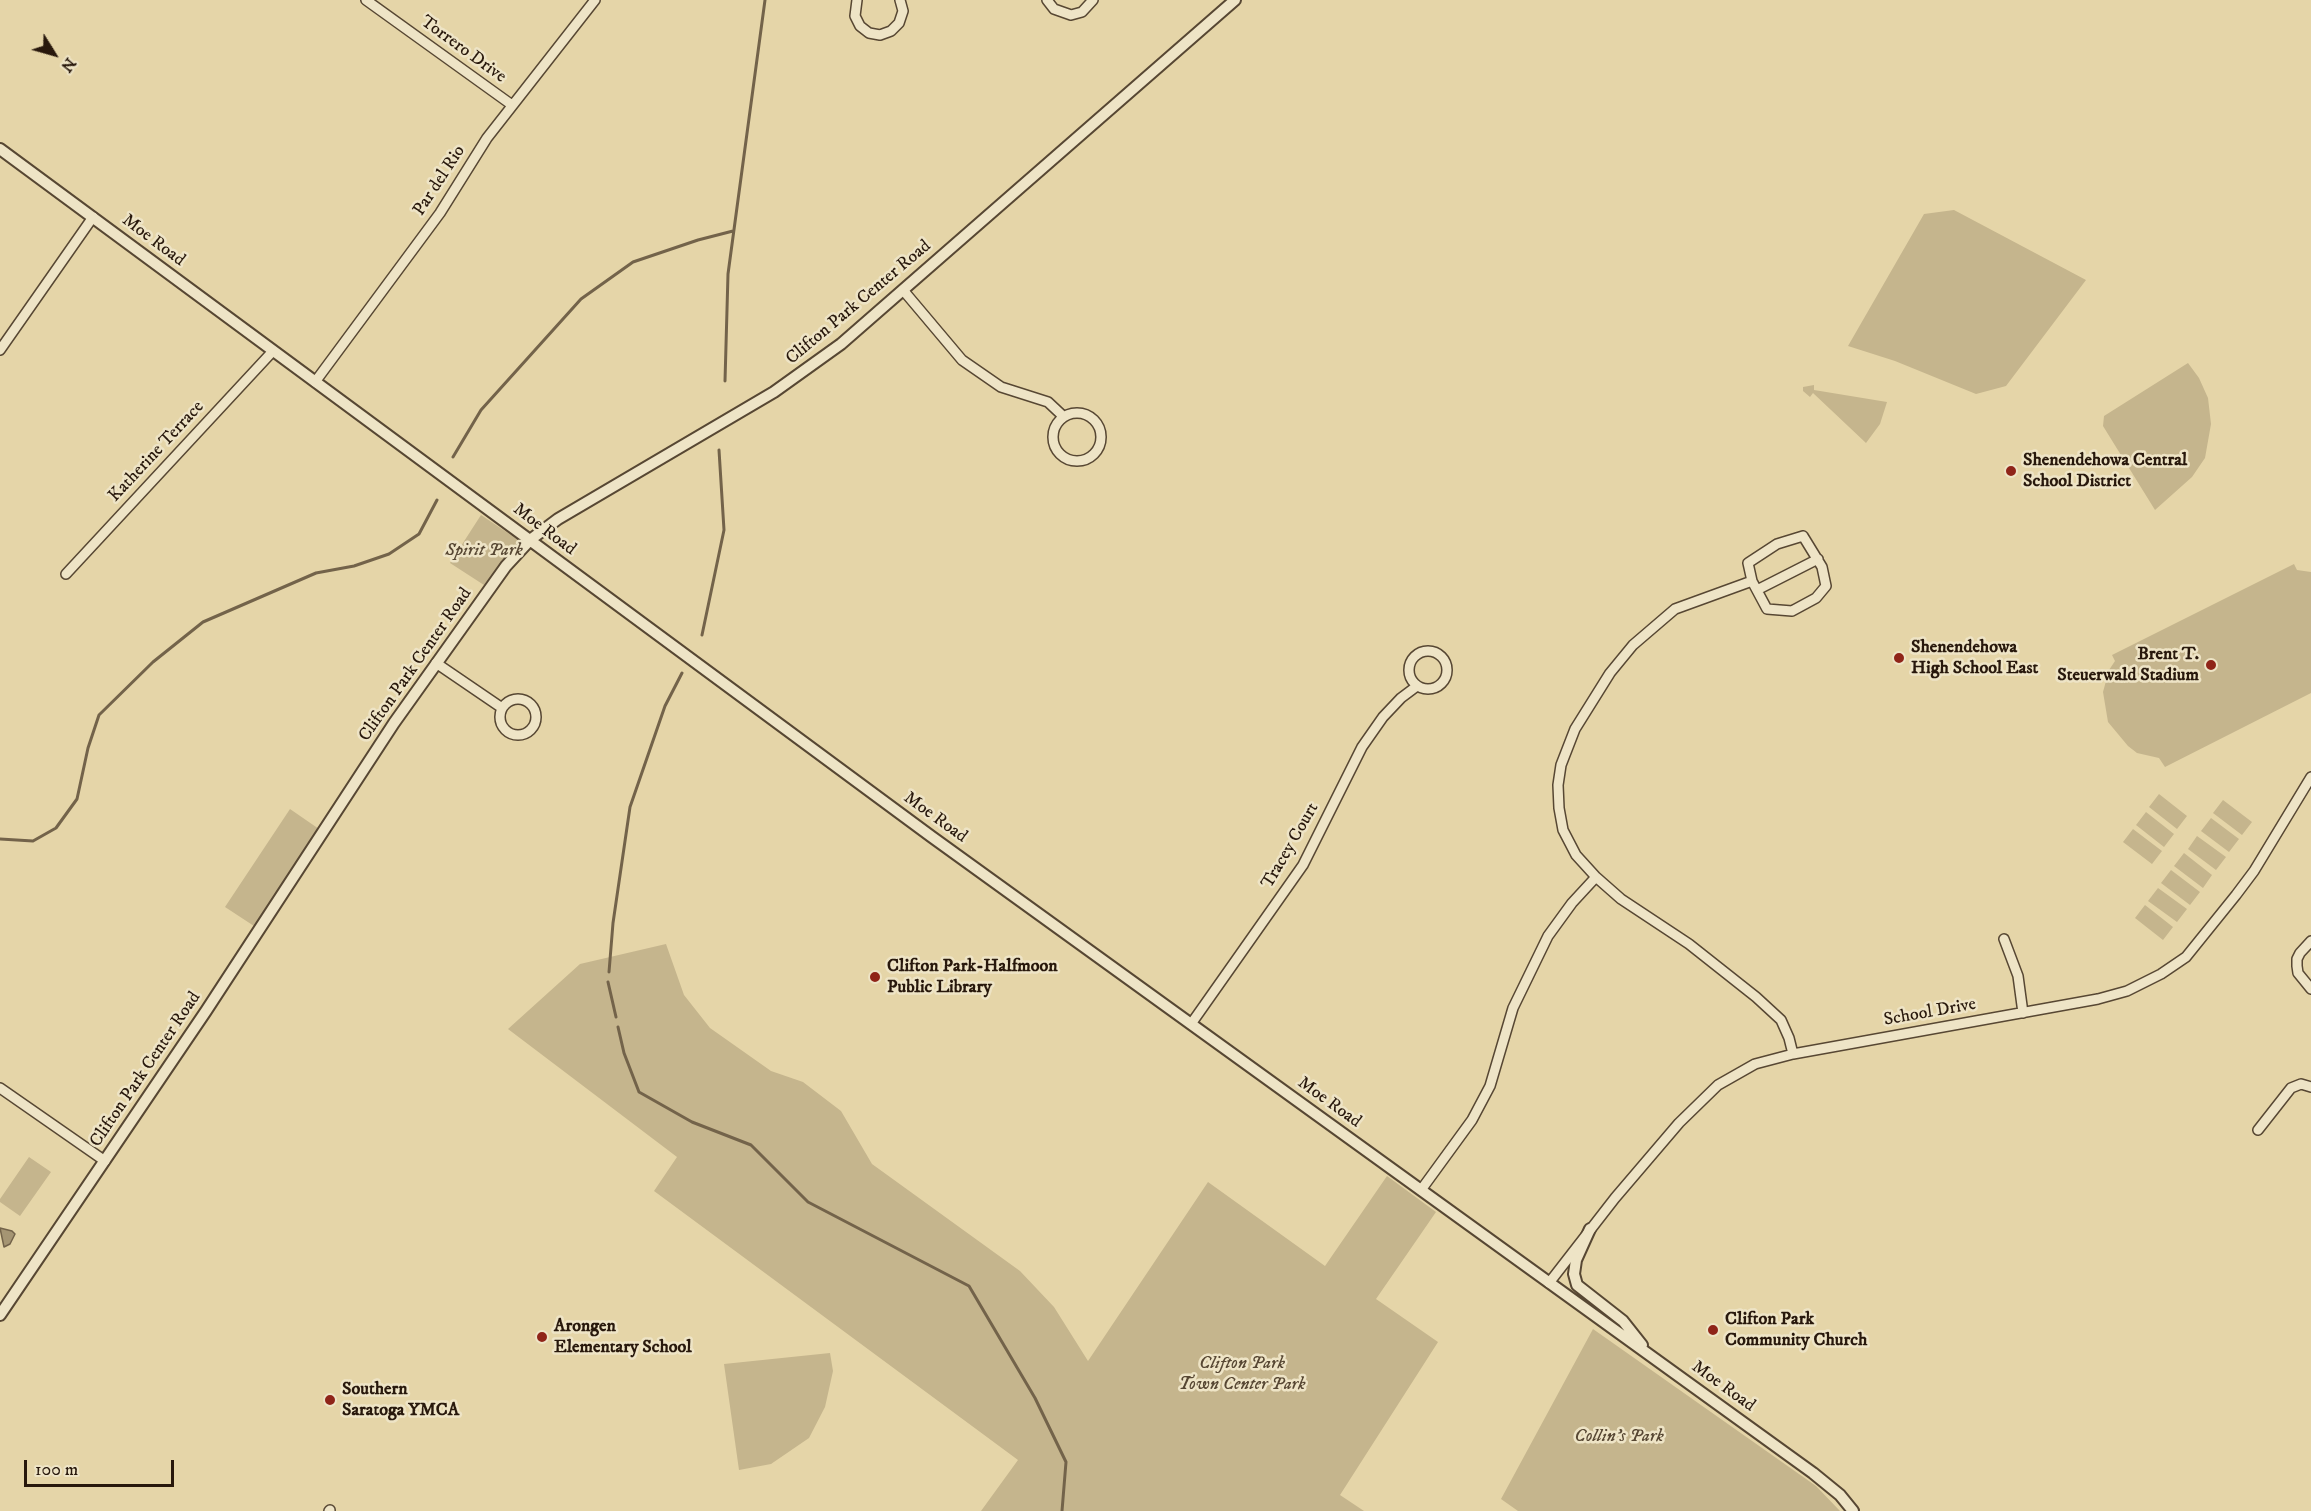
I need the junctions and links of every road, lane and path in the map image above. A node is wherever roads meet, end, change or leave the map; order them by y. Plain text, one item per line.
1 (366, 0) edge
2 (595, 0) edge
3 (857, 0) edge
4 (900, 0) edge
5 (1047, 0) edge
6 (1093, 0) edge
7 (1235, 0) edge
8 (512, 105) junction
9 (0, 148) edge
10 (93, 217) junction
11 (903, 290) junction
12 (0, 350) edge
13 (273, 351) junction
14 (315, 382) junction
15 (1064, 417) junction
16 (530, 540) junction
17 (1818, 559) junction
18 (66, 574) dead end
19 (1752, 581) junction
20 (1757, 590) junction
21 (436, 663) junction
22 (1417, 686) junction
23 (502, 708) junction
24 (2311, 777) edge
25 (1596, 877) junction
26 (2004, 939) dead end
27 (2311, 941) edge
28 (2311, 989) edge
29 (2023, 1013) junction
30 (1191, 1024) junction
31 (1793, 1054) junction
32 (2311, 1087) edge
33 (0, 1088) edge
34 (2258, 1130) dead end
35 (105, 1161) junction
36 (1421, 1190) junction
37 (1590, 1229) junction
38 (1549, 1283) junction
39 (0, 1315) edge
40 (1649, 1354) junction
41 (1853, 1511) edge

1 - 8 street, Torrero Drive
2 - 8 street, Par del Rio
3 - 4 street
5 - 6 street
7 - 11 street, Clifton Park Center Road
8 - 14 street, Par del Rio
9 - 10 street, Moe Road
10 - 12 street
10 - 13 street, Moe Road
11 - 15 street
11 - 16 street, Clifton Park Center Road
13 - 14 street, Moe Road
13 - 18 street, Katherine Terrace
14 - 16 street, Moe Road
15 - 15 street
16 - 21 street, Clifton Park Center Road
16 - 30 street, Moe Road
17 - 19 street
17 - 20 street
17 - 20 street
19 - 20 street
19 - 25 street
21 - 23 street
21 - 35 street, Clifton Park Center Road
22 - 22 street, Tracey Court
22 - 30 street, Tracey Court
23 - 23 street
24 - 29 street, School Drive
25 - 31 street
25 - 36 street
26 - 29 street
27 - 28 street
29 - 31 street, School Drive
30 - 36 street, Moe Road
31 - 37 street, School Drive
32 - 34 street
33 - 35 street
35 - 39 street, Clifton Park Center Road
36 - 38 street, Moe Road
37 - 38 street, School Drive
37 - 40 street
38 - 40 street, Moe Road
40 - 41 street, Moe Road

